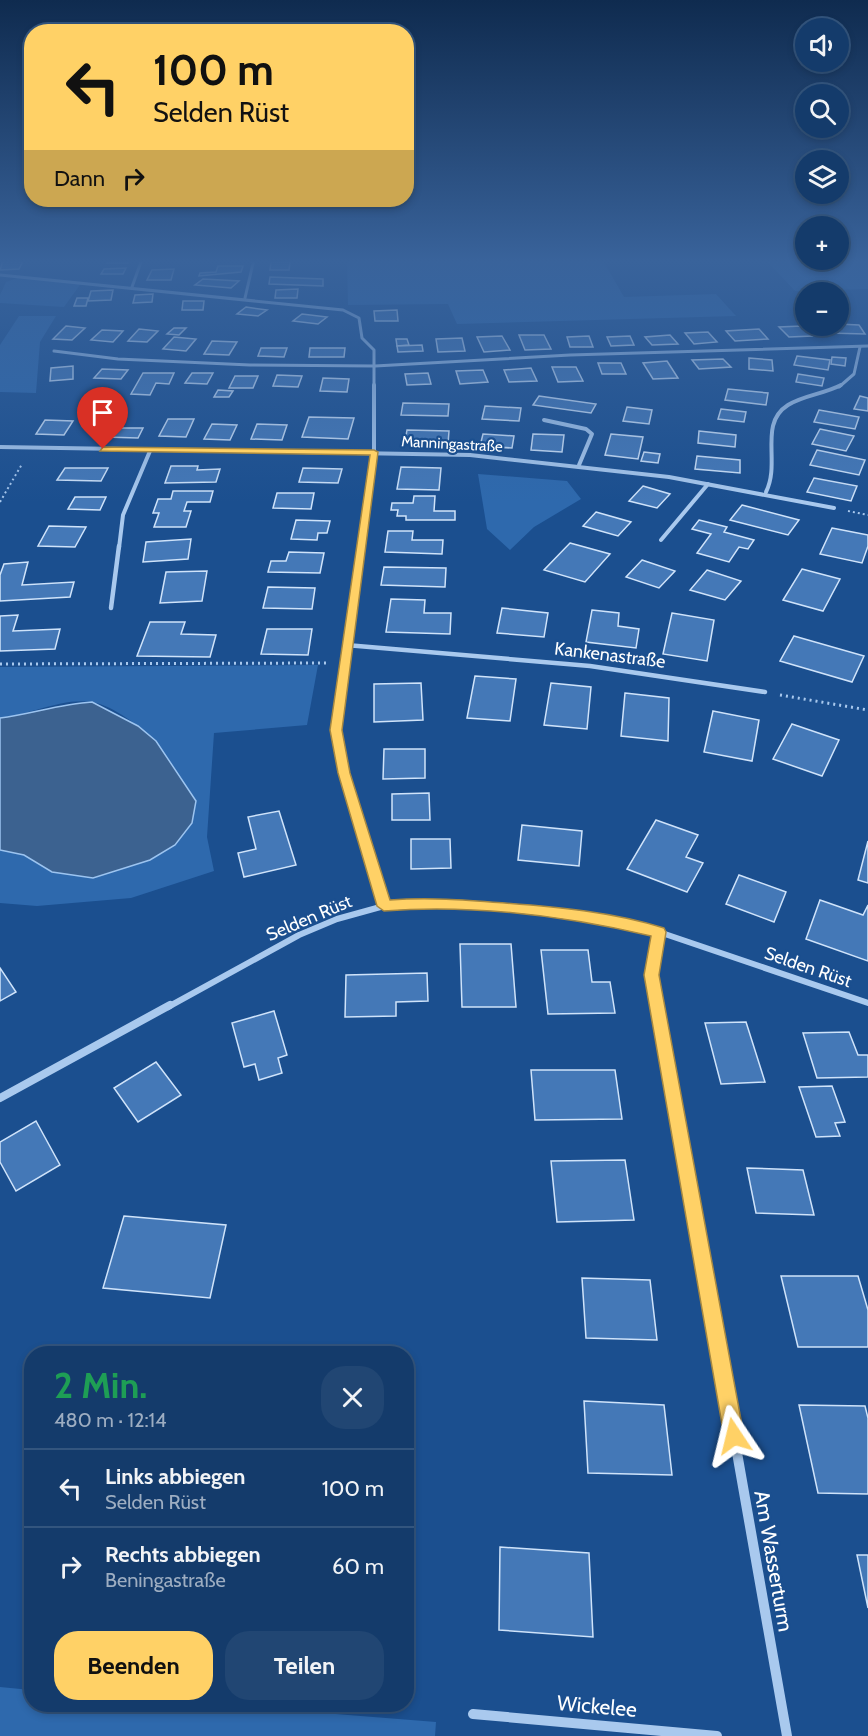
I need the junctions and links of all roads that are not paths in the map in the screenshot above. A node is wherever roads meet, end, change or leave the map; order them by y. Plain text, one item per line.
1 (364, 340) edge
2 (860, 346) junction
3 (868, 346) edge
4 (54, 351) dead end
5 (375, 366) junction
6 (544, 420) dead end
7 (0, 447) edge
8 (150, 451) junction
9 (374, 452) junction
10 (579, 465) junction
11 (708, 484) junction
12 (765, 492) junction
13 (834, 508) dead end
14 (661, 540) dead end
15 (111, 608) dead end
16 (346, 645) junction
17 (765, 692) road end
18 (384, 906) junction
19 (659, 932) junction
20 (868, 1003) edge
21 (0, 1098) edge
22 (473, 1714) dead end
23 (717, 1736) edge
24 (787, 1736) edge

1 - 5 street
2 - 3 street
2 - 5 street
2 - 12 street
4 - 5 street
5 - 9 street
6 - 10 street
7 - 8 street, Manningastraße
8 - 9 street, Manningastraße
8 - 15 street
9 - 10 street, Manningastraße
9 - 16 street
10 - 11 street, Manningastraße
11 - 12 street, Manningastraße
11 - 14 street
12 - 13 street, Manningastraße
16 - 17 street, Kankenastraße
16 - 18 street
18 - 19 street, Selden Rüst
18 - 21 street, Selden Rüst
19 - 20 street, Selden Rüst
19 - 24 street, Am Wasserturm
22 - 23 street, Wickelee

